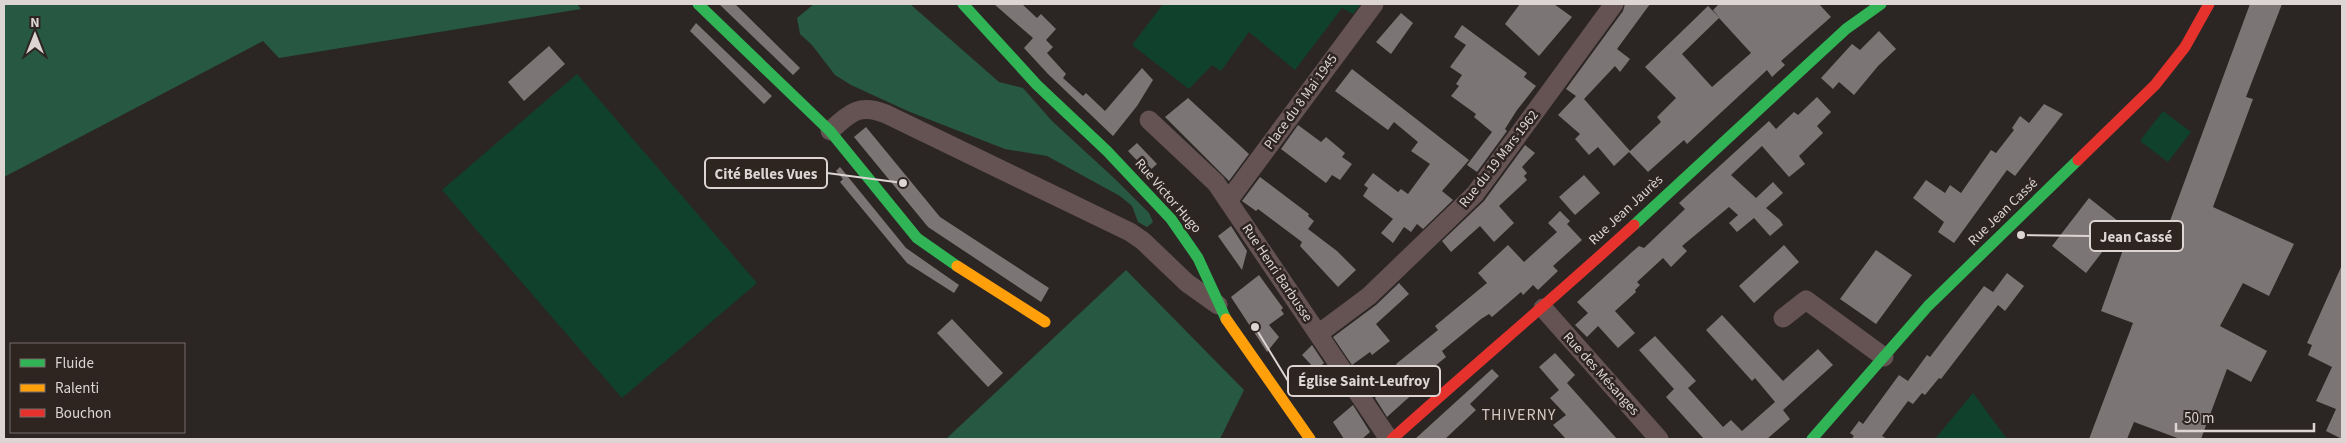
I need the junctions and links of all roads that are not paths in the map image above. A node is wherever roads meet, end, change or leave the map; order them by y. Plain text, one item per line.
1 (698, 4) edge
2 (963, 4) edge
3 (1374, 4) edge
4 (1614, 4) edge
5 (1881, 4) edge
6 (2209, 4) edge
7 (1149, 120) dead end
8 (830, 131) junction
9 (1228, 201) junction
10 (1218, 305) junction
11 (1543, 308) junction
12 (1783, 318) dead end
13 (1045, 322) dead end
14 (1318, 334) junction
15 (1884, 357) junction
16 (1310, 439) edge
17 (1391, 439) edge
18 (1659, 439) edge
19 (1812, 439) edge

1 - 8 street
2 - 10 street, Rue Victor Hugo
3 - 9 street, Place du 8 Mai 1945
4 - 14 street, Rue du 19 Mars 1962
5 - 11 street, Rue Jean Jaurès
6 - 15 street, Rue Jean Cassé
7 - 9 street, Rue Henri Barbusse
8 - 10 street
8 - 13 street
9 - 14 street, Rue Henri Barbusse
10 - 16 street, Rue Victor Hugo
11 - 17 street, Rue Jean Jaurès
11 - 18 street, Rue des Mésanges
12 - 15 street
14 - 17 street, Rue Henri Barbusse
15 - 19 street, Rue Jean Cassé

